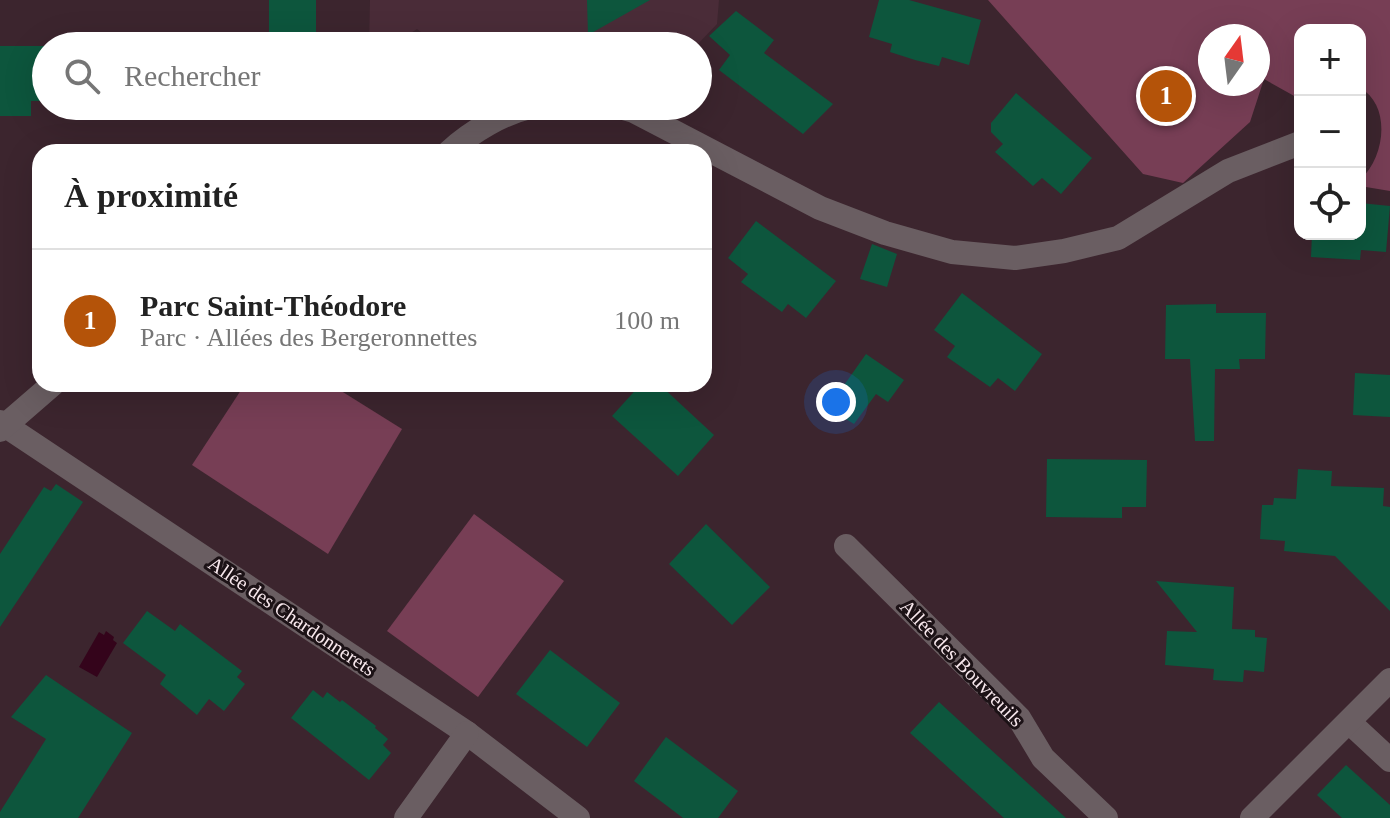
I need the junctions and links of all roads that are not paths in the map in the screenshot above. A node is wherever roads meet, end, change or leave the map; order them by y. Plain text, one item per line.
1 (496, 120) edge
2 (651, 120) edge
3 (458, 144) edge
4 (697, 144) edge
5 (1294, 145) edge
6 (712, 152) edge
7 (43, 392) edge
8 (2, 426) edge
9 (846, 546) dead end
10 (1390, 680) edge
11 (1349, 722) junction
12 (467, 733) junction
13 (1390, 760) edge
14 (406, 818) edge
15 (578, 818) edge
16 (1106, 818) edge
17 (1252, 818) edge

1 - 3 street
2 - 4 street
5 - 6 street
7 - 8 street
8 - 12 street, Allée des Chardonnerets
9 - 16 street, Allée des Bouvreuils
10 - 11 street
11 - 13 street
11 - 17 street
12 - 14 street
12 - 15 street, Allée des Chardonnerets

